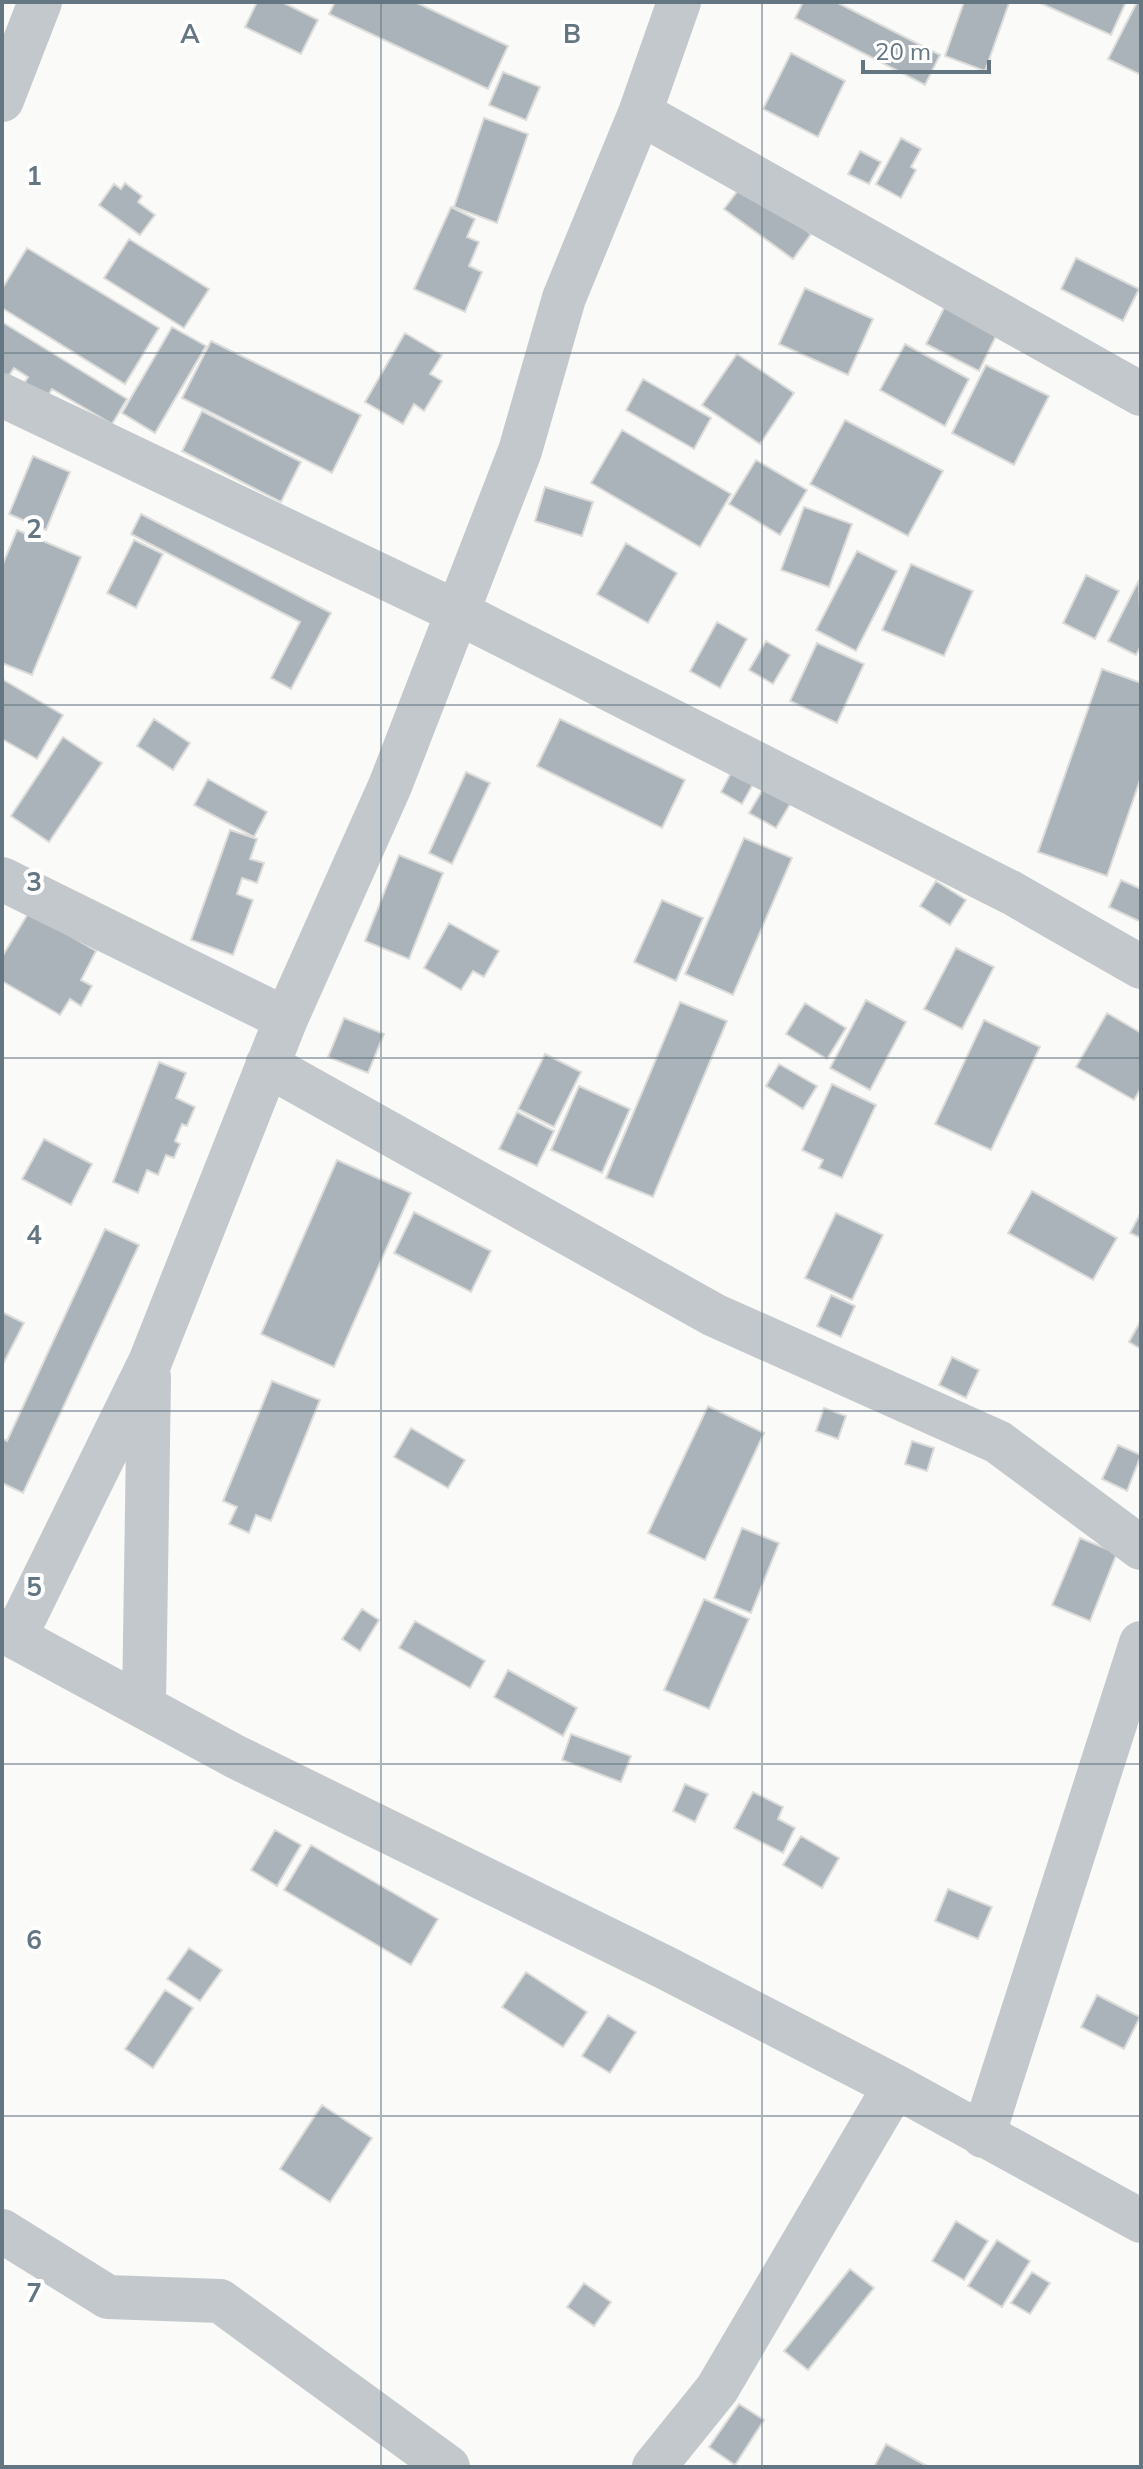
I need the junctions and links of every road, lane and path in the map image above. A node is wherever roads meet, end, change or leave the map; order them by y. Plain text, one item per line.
1 (40, 2) edge
2 (679, 2) edge
3 (2, 100) edge
4 (640, 113) junction
5 (1141, 394) edge
6 (2, 395) edge
7 (457, 612) junction
8 (2, 879) edge
9 (1141, 967) edge
10 (286, 1019) junction
11 (267, 1065) junction
12 (150, 1362) junction
13 (1141, 1548) edge
14 (8, 1634) edge
15 (1141, 1643) edge
16 (144, 1706) junction
17 (895, 2086) junction
18 (983, 2136) junction
19 (1141, 2221) edge
20 (2, 2231) edge
21 (448, 2467) edge
22 (654, 2467) edge

1 - 3 street
2 - 4 street
4 - 5 street
4 - 7 street
6 - 7 street
7 - 9 street
7 - 10 street
8 - 10 street
10 - 11 street
11 - 12 street
11 - 13 street
12 - 14 street
12 - 16 street
14 - 16 street
15 - 18 street
16 - 17 street
17 - 18 street
17 - 22 street
18 - 19 street
20 - 21 street

